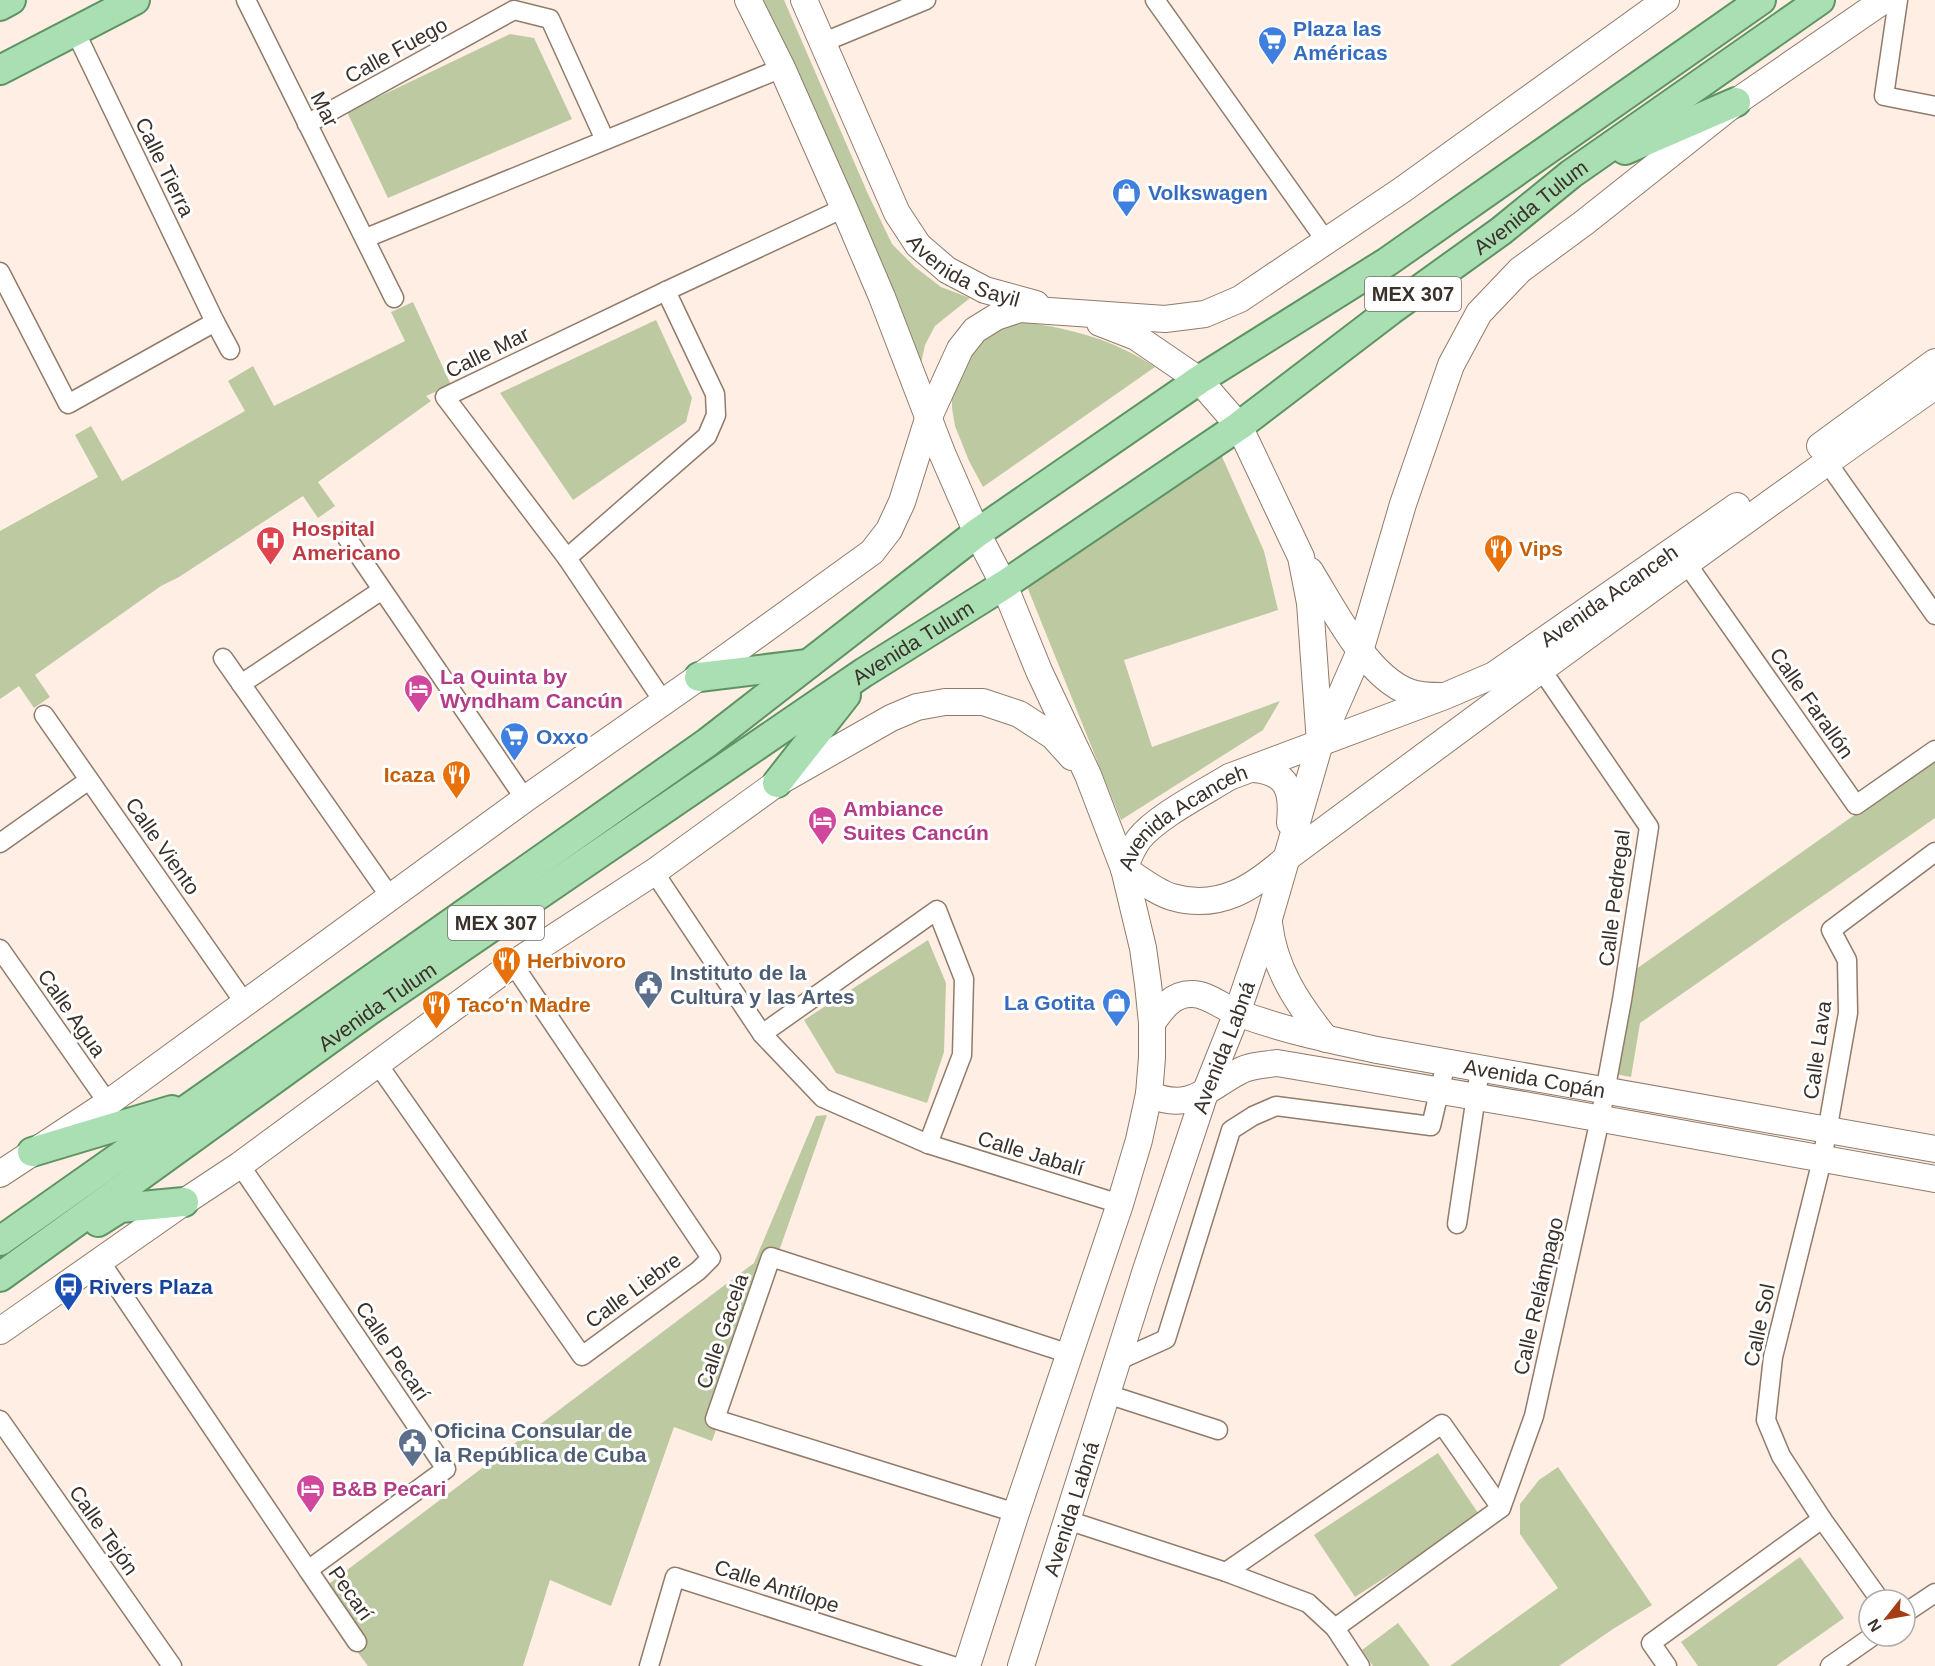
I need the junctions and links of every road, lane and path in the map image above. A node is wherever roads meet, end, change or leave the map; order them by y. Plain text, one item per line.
1 (11, 0) edge
2 (135, 0) edge
3 (246, 0) edge
4 (748, 0) edge
5 (804, 0) edge
6 (926, 0) edge
7 (1155, 0) edge
8 (1666, 0) edge
9 (1761, 0) edge
10 (1820, 0) edge
11 (1884, 0) edge
12 (1898, 0) edge
13 (0, 6) edge
14 (75, 31) junction
15 (824, 42) junction
16 (782, 68) junction
17 (0, 70) edge
18 (1736, 102) junction
19 (1935, 106) edge
20 (307, 124) junction
21 (605, 140) junction
22 (1570, 174) junction
23 (844, 208) junction
24 (366, 238) junction
25 (1326, 241) junction
26 (0, 272) edge
27 (666, 291) junction
28 (394, 298) dead end
29 (1075, 314) junction
30 (215, 322) junction
31 (230, 350) dead end
32 (1935, 362) edge
33 (1199, 380) junction
34 (1935, 386) edge
35 (928, 419) junction
36 (1239, 426) junction
37 (1827, 462) junction
38 (343, 532) dead end
39 (977, 533) junction
40 (1682, 556) junction
41 (1301, 557) junction
42 (567, 558) junction
43 (1004, 585) junction
44 (382, 590) junction
45 (1935, 615) edge
46 (1360, 651) junction
47 (223, 658) dead end
48 (808, 664) junction
49 (1541, 669) junction
50 (863, 673) junction
51 (699, 676) junction
52 (241, 684) junction
53 (1444, 696) junction
54 (663, 701) junction
55 (45, 715) dead end
56 (1320, 743) junction
57 (1935, 750) edge
58 (1254, 769) junction
59 (1088, 775) junction
60 (89, 780) junction
61 (777, 783) junction
62 (525, 799) junction
63 (1146, 833) junction
64 (0, 843) edge
65 (1935, 852) edge
66 (1288, 857) junction
67 (1124, 869) junction
68 (654, 872) junction
69 (1171, 897) junction
70 (391, 898) junction
71 (1269, 922) junction
72 (0, 949) edge
73 (513, 964) junction
74 (244, 1002) junction
75 (1237, 1013) junction
76 (1152, 1023) junction
77 (762, 1034) junction
78 (1326, 1039) junction
79 (377, 1063) junction
80 (1446, 1063) junction
81 (1480, 1069) junction
82 (1440, 1091) junction
83 (1606, 1091) junction
84 (1205, 1093) junction
85 (1149, 1094) junction
86 (1476, 1097) junction
87 (108, 1102) junction
88 (197, 1102) junction
89 (1600, 1119) junction
90 (1827, 1130) junction
91 (928, 1144) junction
92 (1935, 1149) edge
93 (32, 1152) junction
94 (1822, 1160) junction
95 (240, 1165) junction
96 (0, 1174) edge
97 (1935, 1179) edge
98 (184, 1202) junction
99 (1120, 1204) junction
100 (1457, 1224) dead end
101 (0, 1241) edge
102 (100, 1261) junction
103 (0, 1277) edge
104 (0, 1284) edge
105 (0, 1331) edge
106 (1070, 1354) junction
107 (1117, 1361) junction
108 (1107, 1394) junction
109 (0, 1420) edge
110 (1218, 1430) dead end
111 (1501, 1508) junction
112 (1016, 1513) junction
113 (1822, 1519) junction
114 (1067, 1520) junction
115 (308, 1570) junction
116 (1226, 1572) junction
117 (1871, 1588) edge
118 (1935, 1593) edge
119 (1917, 1605) edge
120 (1335, 1628) junction
121 (357, 1642) dead end
122 (1857, 1647) edge
123 (172, 1666) edge
124 (649, 1666) edge
125 (953, 1666) edge
126 (967, 1666) edge
127 (1020, 1666) edge
128 (1360, 1666) edge
129 (1667, 1666) edge
130 (1830, 1666) edge

1 - 13 main road
2 - 14 main road
3 - 20 street, Mar
4 - 16 street
5 - 15 street, Avenida Sayil
6 - 15 street
7 - 25 street
8 - 25 street
9 - 33 main road, Avenida Tulum / MEX 307
10 - 22 main road, Avenida Tulum / MEX 307
11 - 18 street, Avenida Tulum
12 - 19 street
14 - 17 main road
14 - 30 street, Calle Tierra
15 - 29 street, Avenida Sayil
16 - 21 street
16 - 23 street
18 - 22 main road
18 - 46 street, Avenida Tulum
20 - 21 street, Calle Fuego
20 - 24 street, Mar
21 - 24 street
22 - 36 main road, Avenida Tulum / MEX 307
23 - 27 street, Calle Mar
23 - 35 street
24 - 28 street
25 - 29 street
26 - 30 street
27 - 42 street
27 - 42 street, Calle Mar
29 - 33 street, Avenida Sayil
29 - 35 street
30 - 31 street, Calle Tierra
32 - 40 street, Avenida Acanceh
33 - 36 street, Avenida Sayil
33 - 39 main road, Avenida Tulum / MEX 307
34 - 37 street, Avenida Acanceh
35 - 39 street
35 - 51 street
36 - 41 street, Avenida Labná
36 - 43 main road, Avenida Tulum / MEX 307
37 - 40 street, Avenida Acanceh
37 - 45 street
38 - 44 street
39 - 43 street
39 - 48 main road, Avenida Tulum / MEX 307
40 - 49 street, Avenida Acanceh
40 - 53 street, Avenida Acanceh
40 - 57 street, Calle Farallón
41 - 46 street
41 - 56 street, Avenida Labná
42 - 54 street, Calle Mar
43 - 50 main road, Avenida Tulum / MEX 307
43 - 59 street
44 - 52 street
44 - 62 street
46 - 53 street
46 - 56 street, Avenida Tulum
47 - 52 street
48 - 51 main road
48 - 88 main road, Avenida Tulum / MEX 307
49 - 66 street, Avenida Acanceh
49 - 83 street, Calle Pedregal
50 - 61 main road
50 - 103 main road, Avenida Tulum / MEX 307
51 - 54 street
52 - 70 street
53 - 56 street, Avenida Acanceh
54 - 62 street
55 - 60 street, Calle Viento
56 - 58 street, Avenida Acanceh
56 - 66 street, Avenida Labná
58 - 63 street, Avenida Acanceh
58 - 66 street
59 - 61 street
59 - 67 street
60 - 64 street
60 - 74 street, Calle Viento
61 - 68 street
62 - 70 street
63 - 67 street, Avenida Acanceh
63 - 69 street
65 - 90 street, Calle Lava
66 - 69 street, Avenida Acanceh
66 - 71 street, Avenida Labná
67 - 69 street, Avenida Acanceh
67 - 76 street
68 - 73 street
68 - 77 street, Calle Jabalí
70 - 74 street
71 - 75 street, Avenida Labná
71 - 78 street
72 - 87 street, Calle Agua
73 - 79 street
73 - 79 street, Calle Liebre
74 - 87 street
75 - 76 street, Avenida Copán
75 - 78 street, Avenida Copán
75 - 84 street, Avenida Labná
76 - 85 street
77 - 91 street, Calle Jabalí
77 - 91 street
78 - 80 street, Avenida Copán
79 - 95 street
80 - 81 street, Avenida Copán
80 - 82 street
81 - 83 street, Avenida Copán
81 - 86 street
82 - 84 street, Avenida Copán
82 - 86 street, Avenida Copán
82 - 107 street
83 - 89 street, Calle Relámpago
83 - 90 street, Avenida Copán
84 - 85 street, Avenida Copán
84 - 107 street, Avenida Labná
85 - 99 street
86 - 89 street, Avenida Copán
86 - 100 street
87 - 93 street
88 - 93 main road
88 - 101 main road, Avenida Tulum / MEX 307
89 - 94 street, Avenida Copán
89 - 111 street, Calle Relámpago
90 - 92 street, Avenida Copán
90 - 94 street, Calle Sol
91 - 99 street, Calle Jabalí
93 - 96 street
94 - 97 street, Avenida Copán
94 - 113 street, Calle Sol
95 - 98 street
95 - 115 street, Calle Pecarí
98 - 102 street
98 - 104 main road
99 - 106 street
102 - 105 street
102 - 115 street
106 - 112 street
106 - 112 street, Calle Gacela
107 - 108 street, Avenida Labná
108 - 110 street
108 - 114 street, Avenida Labná
109 - 123 street, Calle Tejón
111 - 116 street
111 - 120 street
112 - 126 street
113 - 117 street, Calle Sol
113 - 129 street
114 - 116 street
114 - 127 street, Avenida Labná
115 - 121 street, Pecarí
116 - 120 street
118 - 119 street
120 - 128 street
122 - 130 street
124 - 125 street, Calle Antílope

